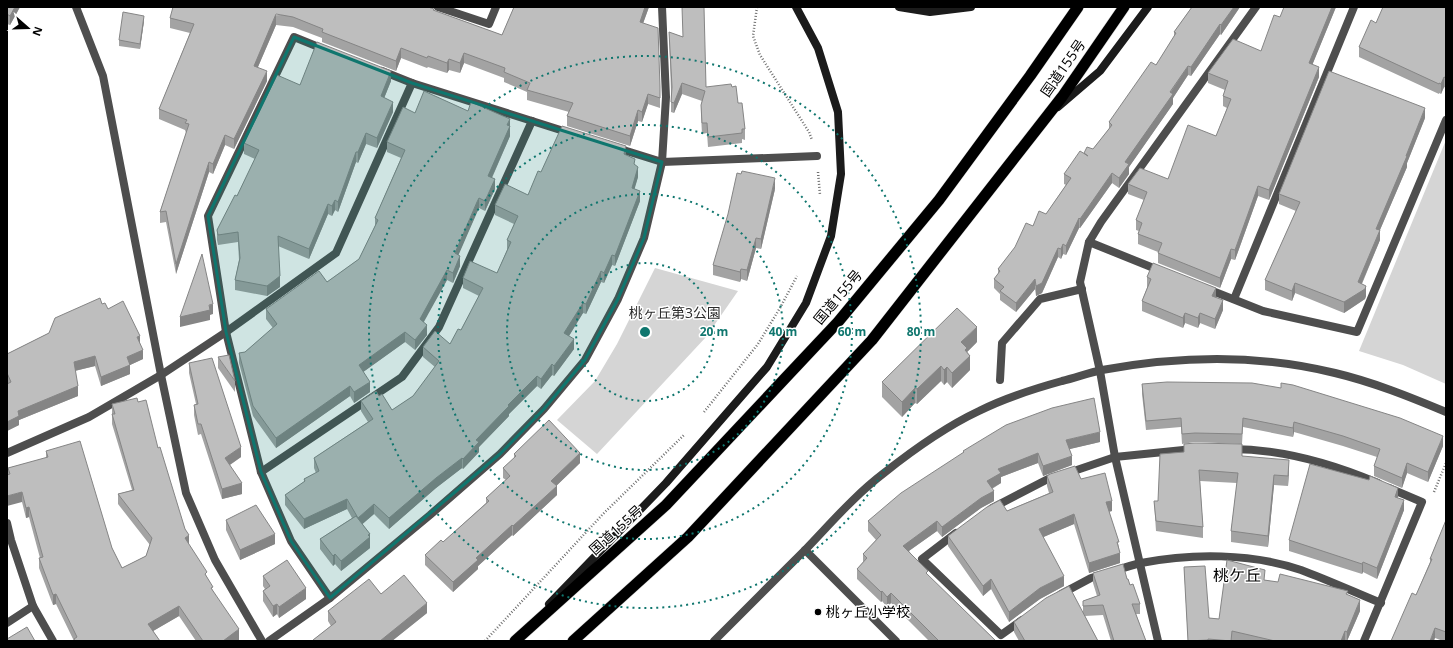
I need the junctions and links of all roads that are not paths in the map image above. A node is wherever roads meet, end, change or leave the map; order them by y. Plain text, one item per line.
1 (76, 7) edge
2 (438, 7) edge
3 (496, 7) edge
4 (662, 7) edge
5 (796, 7) edge
6 (899, 7) edge
7 (971, 7) edge
8 (1078, 7) edge
9 (1124, 7) edge
10 (1148, 7) edge
11 (1256, 7) edge
12 (1354, 7) edge
13 (331, 52) edge
14 (375, 68) edge
15 (412, 83) junction
16 (1446, 120) edge
17 (532, 121) junction
18 (1042, 122) junction
19 (578, 136) edge
20 (608, 146) edge
21 (817, 156) road end
22 (662, 162) junction
23 (1089, 242) junction
24 (1169, 274) edge
25 (1198, 285) edge
26 (1082, 288) junction
27 (1234, 300) junction
28 (226, 332) junction
29 (1100, 371) junction
30 (161, 375) junction
31 (1000, 380) dead end
32 (1446, 412) edge
33 (1203, 448) edge
34 (1226, 448) edge
35 (7, 453) edge
36 (1115, 457) junction
37 (261, 472) junction
38 (984, 512) edge
39 (7, 523) edge
40 (965, 526) edge
41 (805, 550) junction
42 (1140, 563) junction
43 (1057, 596) edge
44 (330, 598) junction
45 (1381, 603) junction
46 (33, 606) junction
47 (1031, 612) edge
48 (7, 623) edge
49 (53, 641) edge
50 (262, 641) edge
51 (269, 641) edge
52 (514, 641) edge
53 (573, 641) edge
54 (714, 641) edge
55 (896, 641) edge
56 (1158, 641) edge
57 (1364, 641) edge

1 - 30 street
2 - 3 street
4 - 22 street
5 - 52 main road
6 - 7 main road
8 - 52 highway, 国道155号
9 - 18 highway, 国道155号
10 - 18 main road
11 - 23 street
12 - 27 street
13 - 28 street
14 - 15 street
15 - 17 street
15 - 28 street
16 - 27 street
17 - 19 street
17 - 37 street
18 - 53 highway, 国道155号
20 - 22 street
21 - 22 street
22 - 44 street
23 - 24 street
23 - 26 street
25 - 27 street
26 - 29 street
26 - 31 street
28 - 30 street
28 - 37 street
29 - 32 street
29 - 36 street
29 - 41 street
30 - 35 street
30 - 50 street
33 - 36 street
34 - 45 street
36 - 38 street
36 - 42 street
37 - 44 street
39 - 46 street
40 - 47 street
41 - 54 street
41 - 55 street
42 - 43 street
42 - 45 street
42 - 56 street
44 - 51 street
45 - 57 street
46 - 48 street
46 - 49 street

